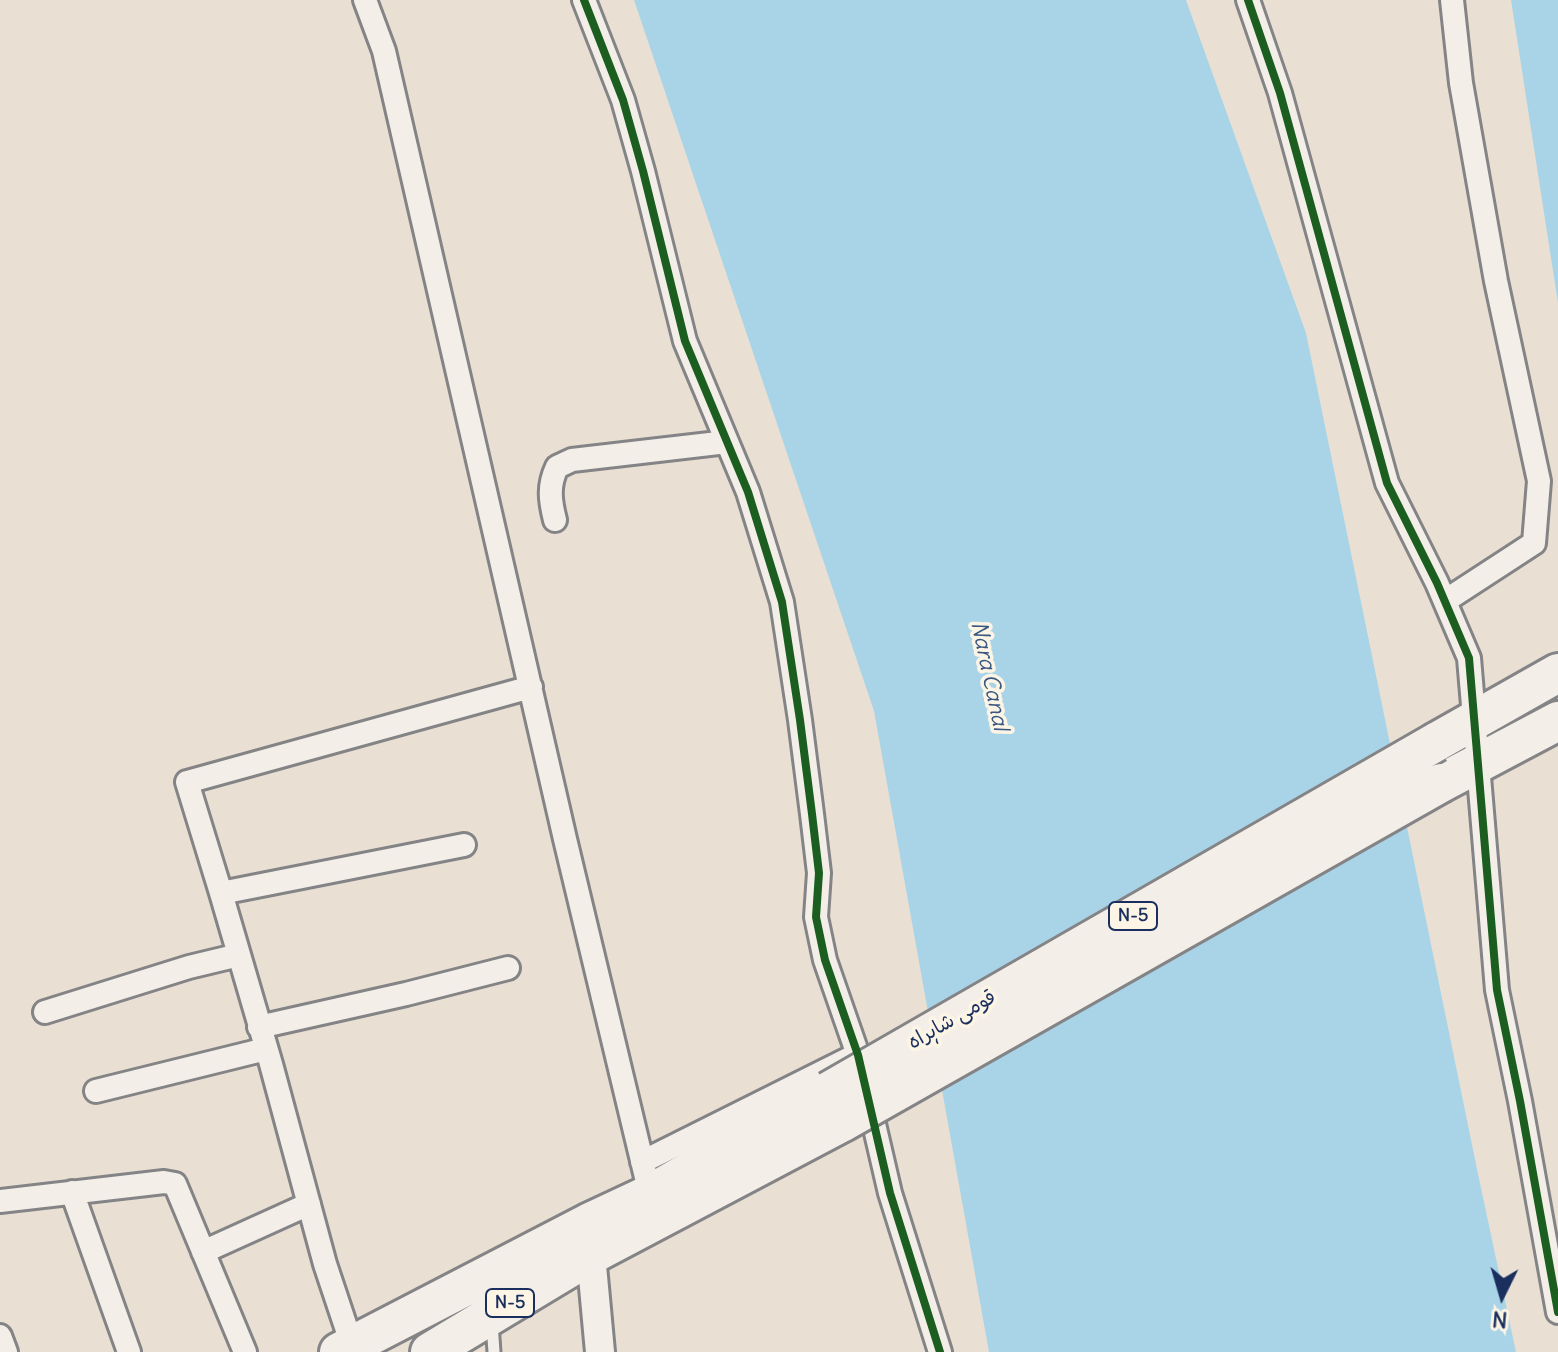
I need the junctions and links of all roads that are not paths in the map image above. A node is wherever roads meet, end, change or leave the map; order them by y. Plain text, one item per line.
1 (365, 0) edge
2 (584, 0) edge
3 (1248, 0) edge
4 (1452, 0) edge
5 (727, 442) junction
6 (555, 520) dead end
7 (1445, 601) junction
8 (1558, 673) edge
9 (531, 687) junction
10 (1476, 720) junction
11 (1558, 721) edge
12 (1478, 763) junction
13 (464, 845) dead end
14 (221, 893) junction
15 (239, 955) junction
16 (508, 968) dead end
17 (45, 1012) dead end
18 (259, 1027) junction
19 (266, 1049) junction
20 (858, 1055) junction
21 (96, 1091) dead end
22 (836, 1106) junction
23 (646, 1178) junction
24 (72, 1192) junction
25 (0, 1201) edge
26 (309, 1204) junction
27 (590, 1239) junction
28 (203, 1252) junction
29 (1558, 1312) edge
30 (492, 1314) junction
31 (0, 1336) edge
32 (346, 1349) edge
33 (6, 1352) edge
34 (129, 1352) edge
35 (245, 1352) edge
36 (430, 1352) edge
37 (494, 1352) edge
38 (600, 1352) edge
39 (940, 1352) edge

1 - 9 street
2 - 5 street
3 - 7 street
4 - 7 street
5 - 6 street
5 - 20 street
7 - 10 street
8 - 10 highway, قومی شاہراہ / N-5
9 - 14 street
9 - 23 street
10 - 12 street
10 - 22 highway, قومی شاہراہ / N-5, bridge
11 - 12 highway, قومی شاہراہ / N-5
12 - 22 highway, قومی شاہراہ / N-5, bridge
12 - 29 street
13 - 14 street
14 - 15 street
15 - 17 street
15 - 18 street
16 - 18 street
18 - 19 street
19 - 21 street
19 - 26 street
20 - 23 street
20 - 39 street
22 - 23 highway, قومی شاہراہ / N-5
22 - 27 highway, قومی شاہراہ / N-5
23 - 27 highway, قومی شاہراہ / N-5
24 - 25 street
24 - 28 street
24 - 34 street
26 - 28 street
26 - 32 street
27 - 30 highway, قومی شاہراہ / N-5
27 - 32 highway, قومی شاہراہ / N-5
27 - 38 street
28 - 35 street
30 - 36 highway, قومی شاہراہ / N-5
30 - 37 lane
31 - 33 street

